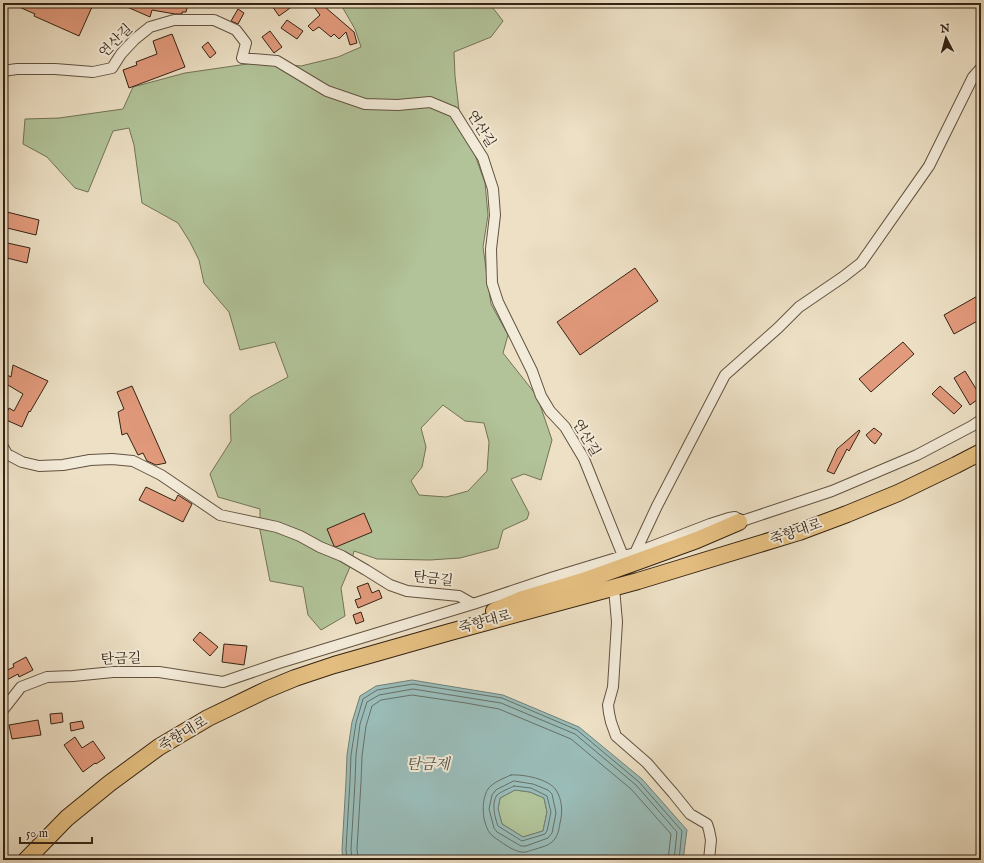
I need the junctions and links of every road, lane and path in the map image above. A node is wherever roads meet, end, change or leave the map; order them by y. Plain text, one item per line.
1 (981, 68) edge
2 (3, 71) edge
3 (981, 420) edge
4 (3, 447) edge
5 (981, 452) edge
6 (981, 462) edge
7 (937, 474) junction
8 (739, 522) joint
9 (628, 558) junction
10 (614, 588) junction
11 (473, 604) junction
12 (450, 632) junction
13 (3, 710) edge
14 (26, 860) edge
15 (709, 860) edge

1 - 9 street
2 - 9 street, 연산길
3 - 8 street
4 - 11 street, 탄금길
5 - 7 main road, 죽향대로
6 - 7 main road
7 - 10 main road, 죽향대로
8 - 9 main road
9 - 11 street
9 - 12 main road
10 - 12 main road, 죽향대로
10 - 15 street
11 - 13 street, 탄금길
12 - 14 main road, 죽향대로

